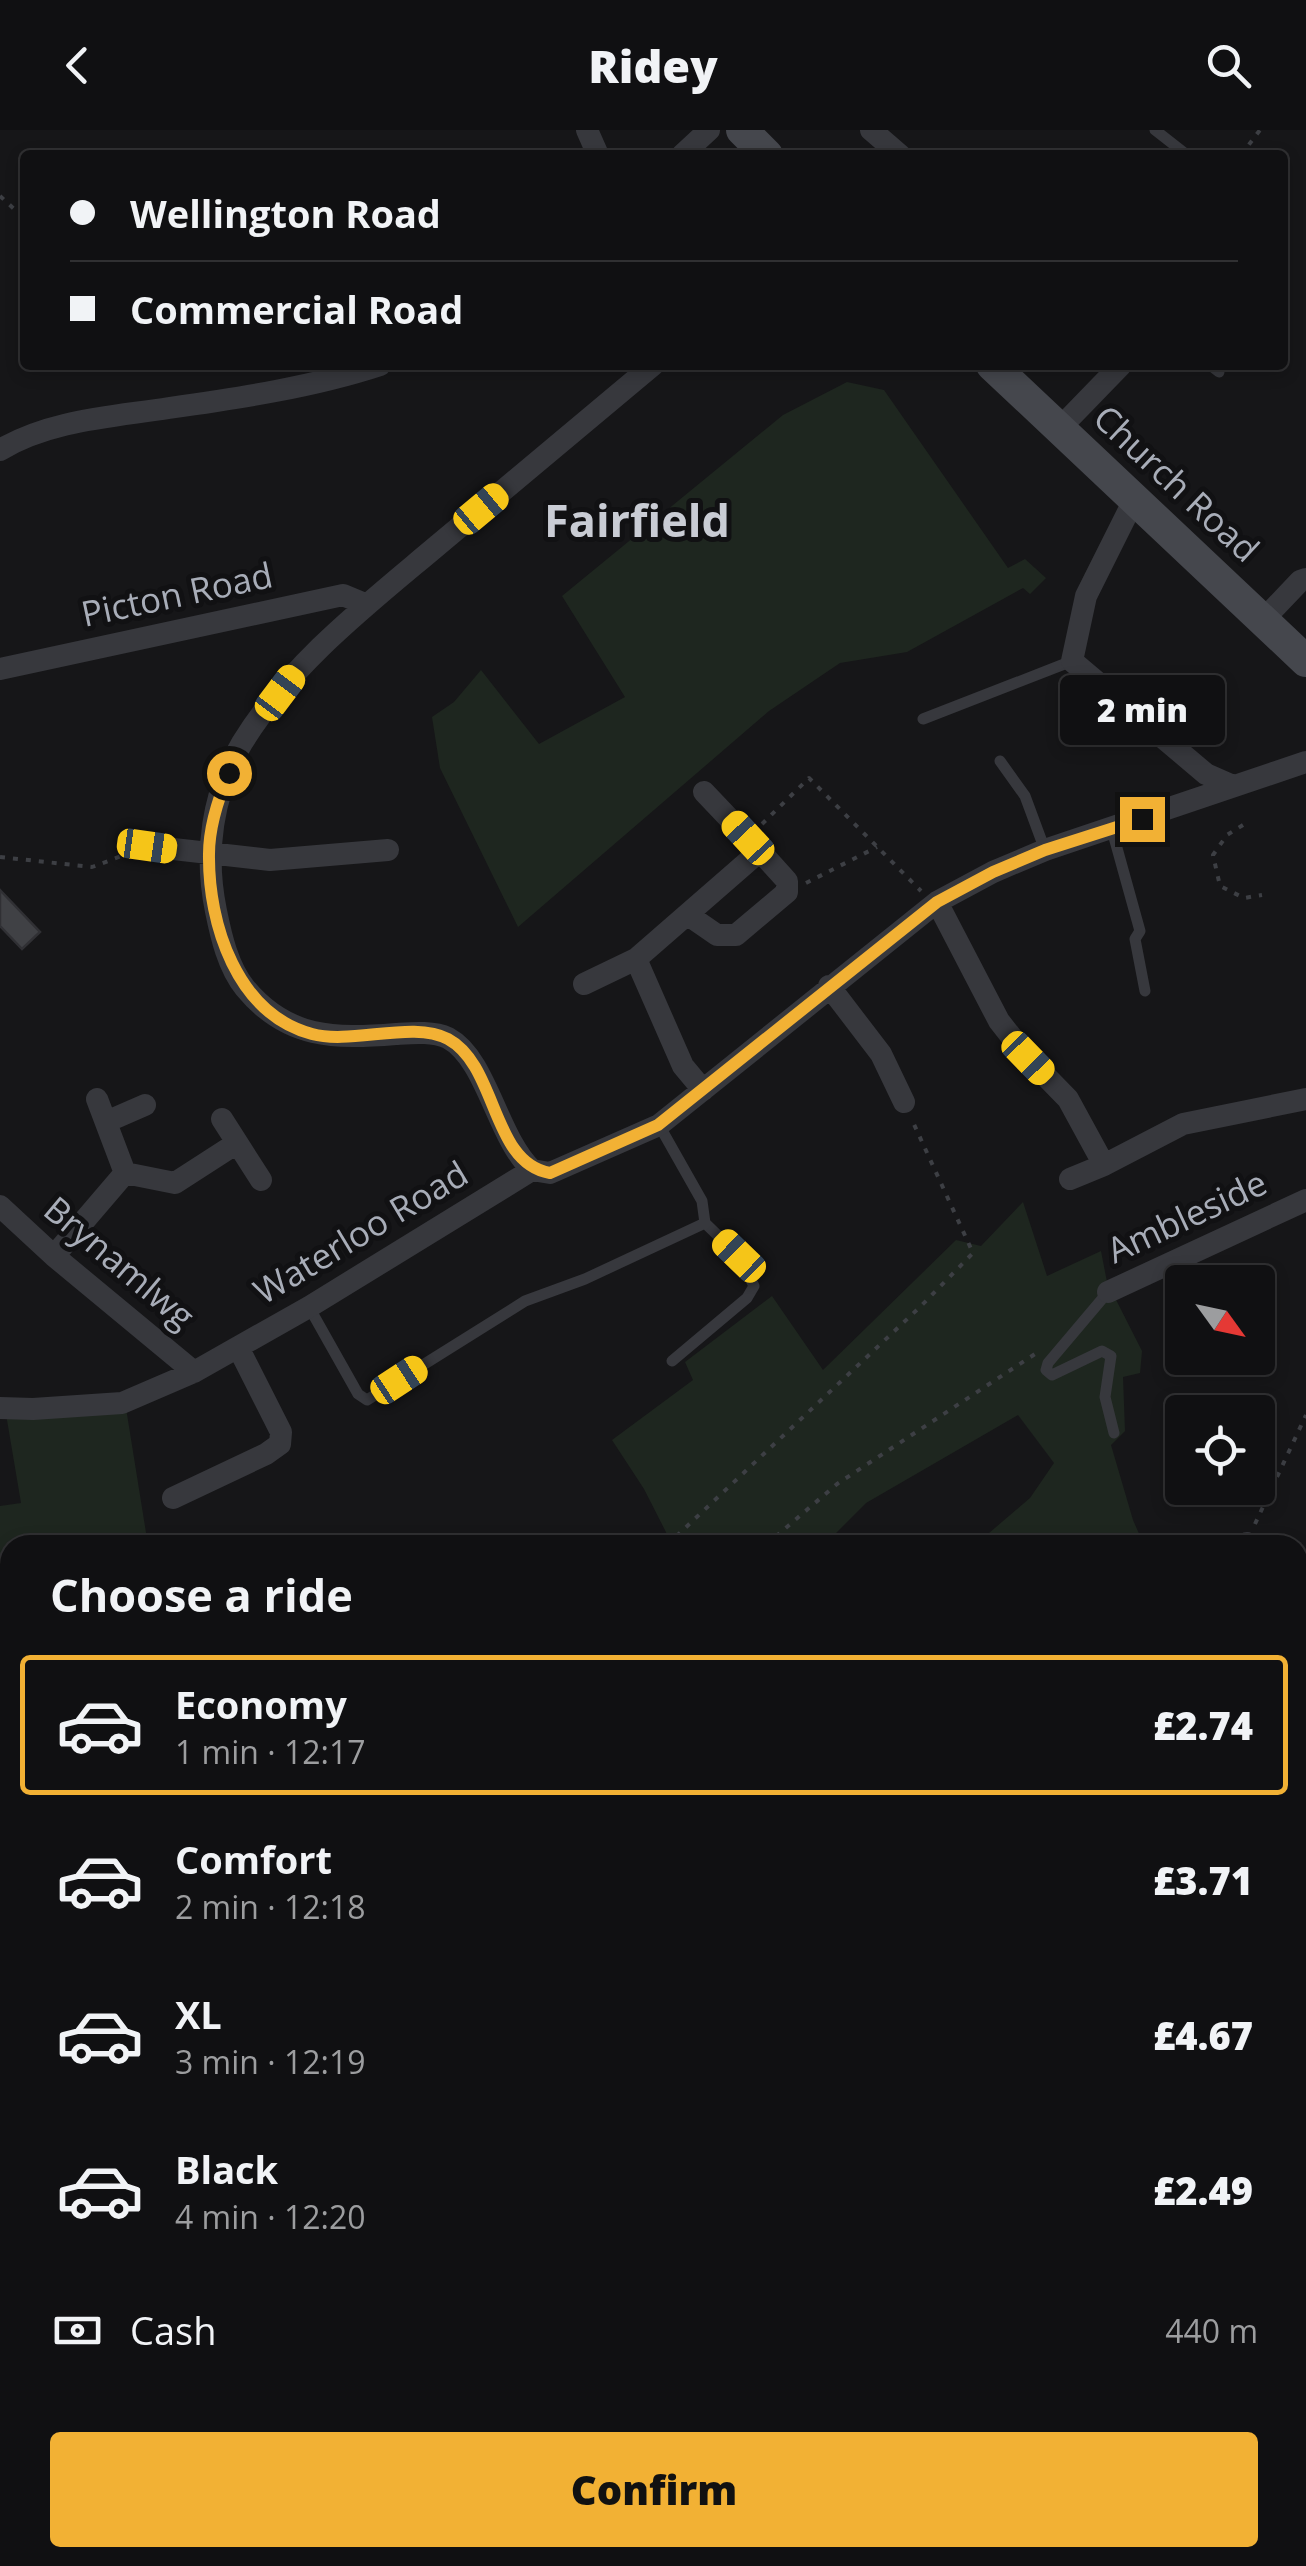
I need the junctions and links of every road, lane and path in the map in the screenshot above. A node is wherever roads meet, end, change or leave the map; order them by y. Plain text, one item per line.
1 (709, 130) edge
2 (742, 130) edge
3 (1155, 130) edge
4 (1260, 130) edge
5 (687, 150) edge
6 (762, 150) edge
7 (1181, 150) edge
8 (1245, 150) edge
9 (0, 196) edge
10 (20, 214) edge
11 (358, 370) edge
12 (647, 370) edge
13 (997, 370) edge
14 (1117, 370) edge
15 (1059, 429) junction
16 (0, 450) edge
17 (1134, 500) junction
18 (1306, 579) edge
19 (367, 605) junction
20 (1263, 620) junction
21 (1072, 661) junction
22 (1306, 661) edge
23 (0, 669) edge
24 (923, 719) dead end
25 (1000, 761) dead end
26 (1306, 762) edge
27 (1231, 785) junction
28 (704, 792) dead end
29 (1242, 826) dead end
30 (1112, 830) junction
31 (754, 845) junction
32 (147, 846) joint
33 (877, 847) junction
34 (388, 850) dead end
35 (1045, 850) junction
36 (209, 854) junction
37 (0, 857) edge
38 (787, 892) junction
39 (1262, 895) dead end
40 (937, 902) junction
41 (688, 915) junction
42 (636, 959) junction
43 (584, 984) dead end
44 (830, 986) junction
45 (1145, 991) dead end
46 (703, 1090) junction
47 (97, 1099) dead end
48 (1306, 1099) edge
49 (904, 1102) joint
50 (146, 1105) dead end
51 (222, 1120) dead end
52 (106, 1122) junction
53 (658, 1125) junction
54 (237, 1143) junction
55 (1104, 1165) junction
56 (532, 1170) junction
57 (125, 1173) junction
58 (1070, 1178) dead end
59 (261, 1180) dead end
60 (1306, 1200) edge
61 (0, 1206) edge
62 (705, 1223) junction
63 (54, 1256) junction
64 (1108, 1292) joint
65 (309, 1307) junction
66 (1079, 1325) junction
67 (238, 1347) junction
68 (672, 1361) dead end
69 (194, 1372) junction
70 (0, 1408) edge
71 (1306, 1415) edge
72 (1114, 1433) dead end
73 (173, 1498) dead end
74 (678, 1535) edge
75 (778, 1535) edge
76 (1250, 1535) edge

1 - 5 street
2 - 6 main road
3 - 7 lane
4 - 8 path
9 - 10 path
11 - 16 street
12 - 19 street
13 - 15 main road, Church Road
14 - 15 street
15 - 17 main road, Church Road
17 - 20 main road, Church Road
17 - 21 street
18 - 20 street
19 - 23 street, Picton Road
19 - 36 street
20 - 22 main road, Church Road
21 - 24 lane
21 - 27 street
25 - 35 lane
26 - 27 street, Waterloo Road
27 - 30 street, Waterloo Road
28 - 31 street
29 - 39 path
30 - 35 street, Waterloo Road
30 - 45 lane
31 - 33 path
31 - 38 street
31 - 41 street
32 - 36 street
32 - 37 path
33 - 38 path
33 - 40 path
34 - 36 street
35 - 40 street, Waterloo Road
36 - 56 street
38 - 41 street
40 - 44 street, Waterloo Road
40 - 55 street
41 - 42 street
42 - 43 street
42 - 46 street
44 - 46 street, Waterloo Road
44 - 49 street
46 - 53 street, Waterloo Road
47 - 52 street
48 - 55 street
49 - 74 path
50 - 52 street
51 - 54 street
52 - 57 street
53 - 56 street, Waterloo Road
53 - 62 lane
54 - 57 street
54 - 59 street
55 - 58 street
56 - 65 street, Waterloo Road
57 - 63 street
60 - 64 street, Ambleside
61 - 63 street, Brynamlwg
62 - 65 lane
62 - 68 lane
63 - 69 street, Brynamlwg
64 - 66 lane, Ambleside
65 - 67 street, Waterloo Road
66 - 72 lane, Ambleside
66 - 75 path
67 - 69 street, Waterloo Road
67 - 73 street
69 - 70 street, Waterloo Road
71 - 76 path

